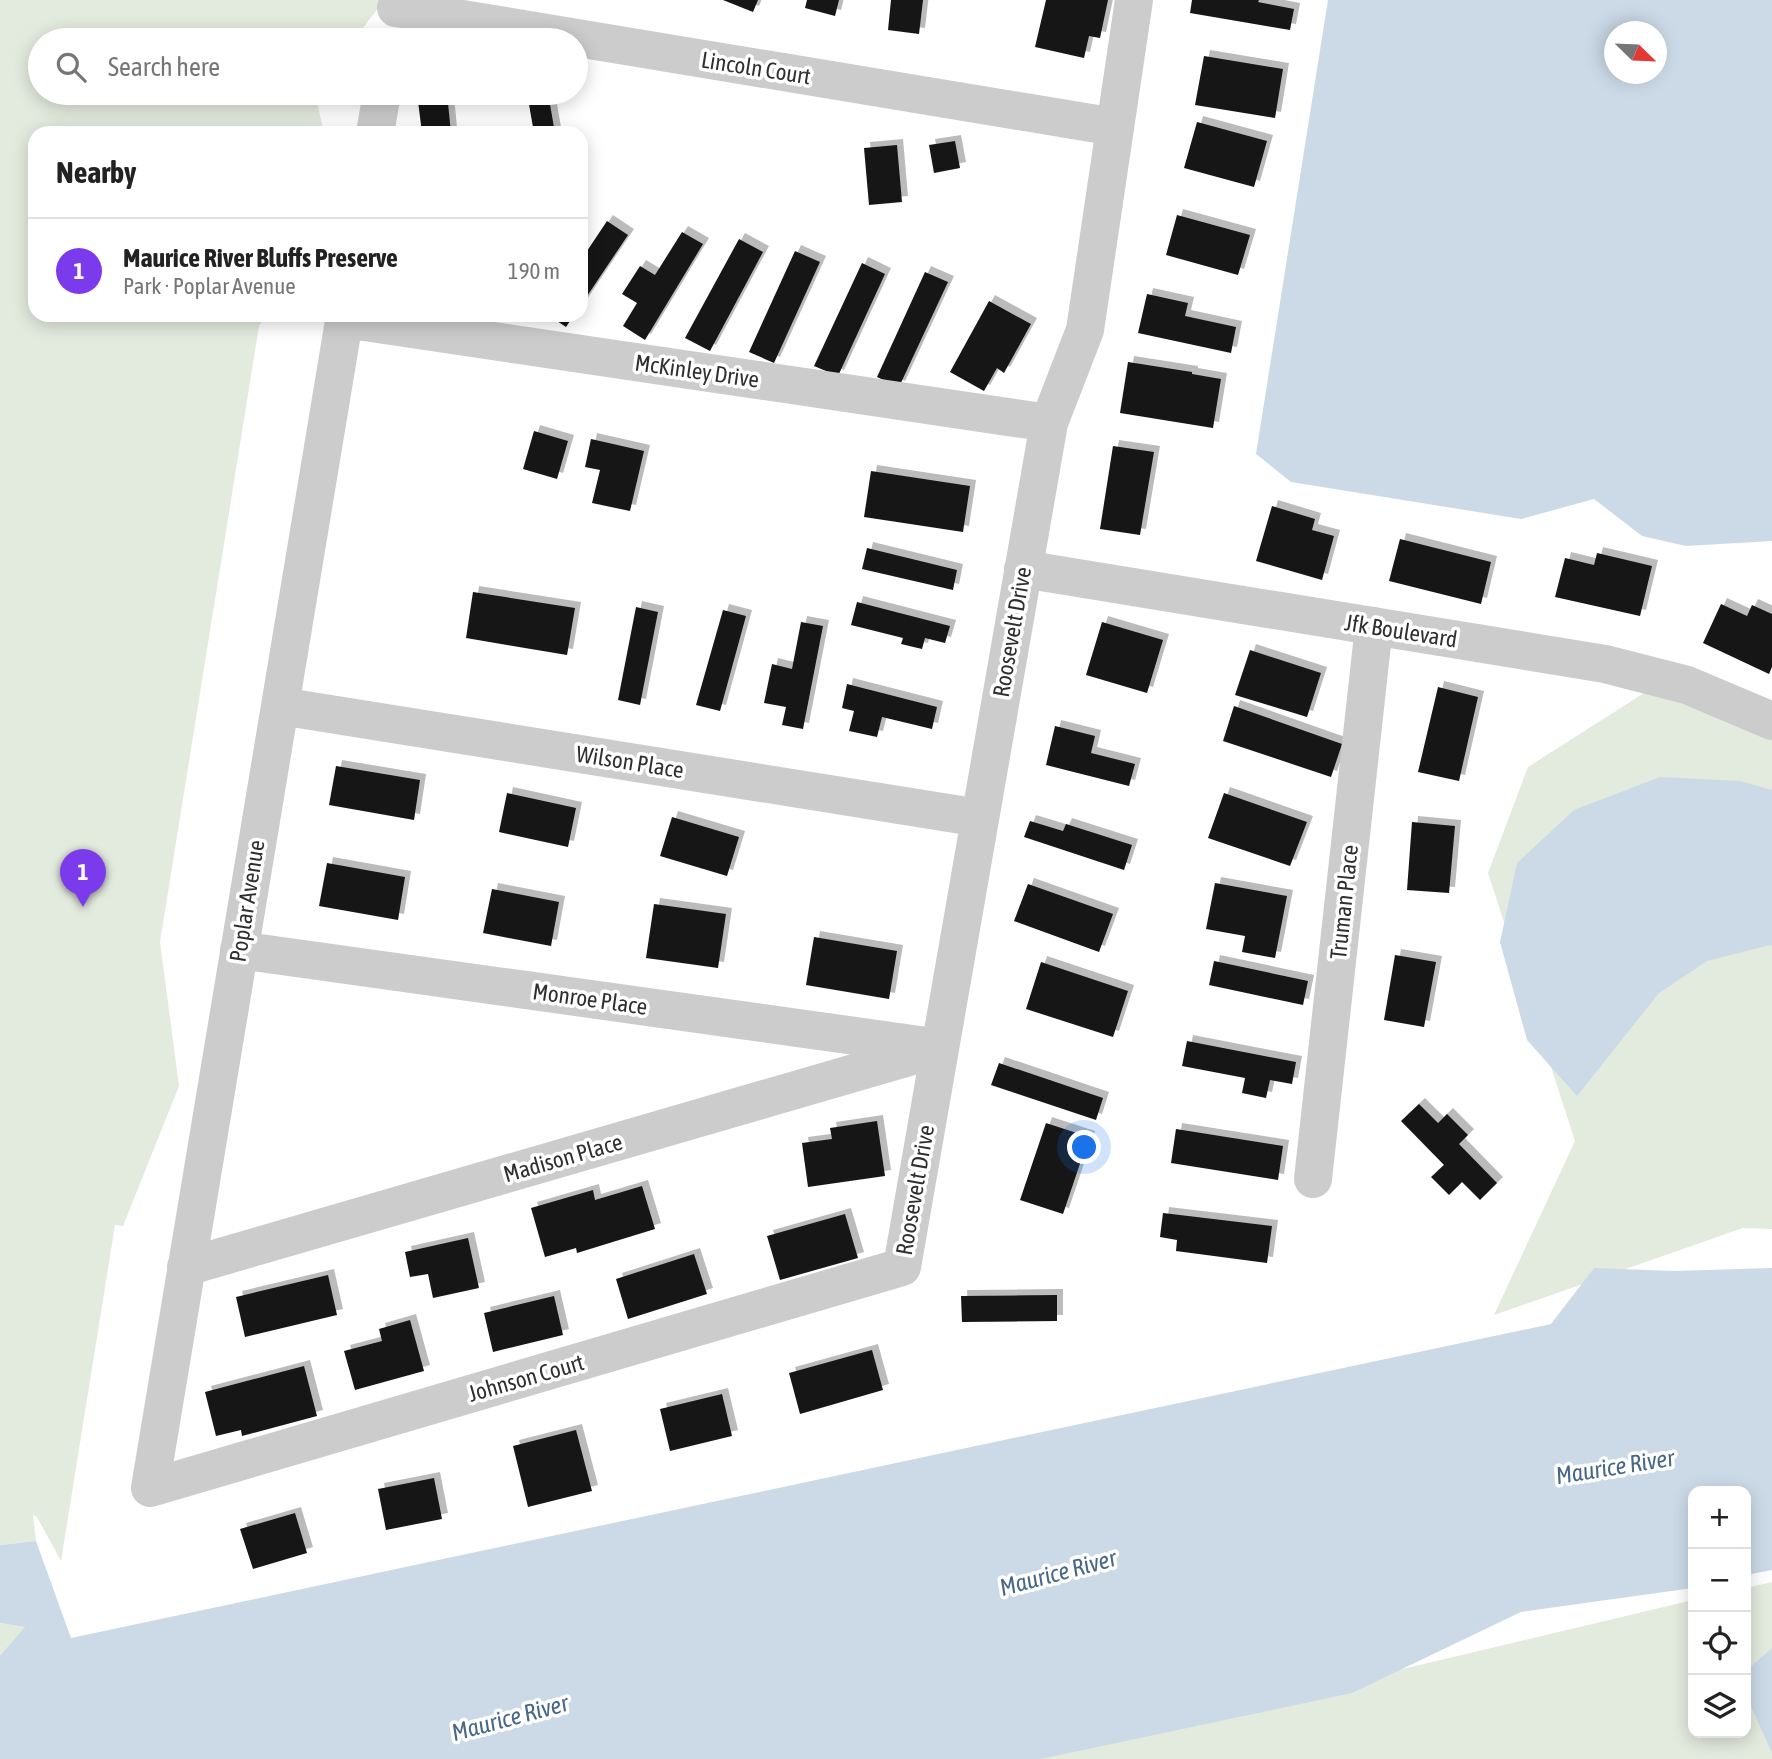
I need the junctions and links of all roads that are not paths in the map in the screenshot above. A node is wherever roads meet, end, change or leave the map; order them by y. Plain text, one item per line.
1 (1134, 0) edge
2 (395, 16) edge
3 (473, 28) edge
4 (588, 46) edge
5 (380, 105) edge
6 (376, 126) edge
7 (1115, 127) junction
8 (344, 322) edge
9 (378, 322) edge
10 (1049, 423) junction
11 (1023, 569) junction
12 (1374, 626) junction
13 (280, 706) junction
14 (1772, 721) edge
15 (979, 818) junction
16 (239, 950) junction
17 (940, 1048) junction
18 (1313, 1179) dead end
19 (186, 1267) junction
20 (902, 1267) joint
21 (150, 1488) joint

1 - 7 street, Roosevelt Drive
2 - 3 street, Lincoln Court
4 - 7 street, Lincoln Court
5 - 6 street
7 - 10 street, Roosevelt Drive
8 - 13 street, Poplar Avenue
9 - 10 street, McKinley Drive
10 - 11 street, Roosevelt Drive
11 - 12 street, Jfk Boulevard
11 - 15 street, Roosevelt Drive
12 - 14 street, Jfk Boulevard
12 - 18 street, Truman Place
13 - 15 street, Wilson Place
13 - 16 street, Poplar Avenue
15 - 17 street, Roosevelt Drive
16 - 17 street, Monroe Place
16 - 19 street, Poplar Avenue
17 - 19 street, Madison Place
17 - 20 street, Roosevelt Drive
19 - 21 street, Poplar Avenue
20 - 21 street, Johnson Court

